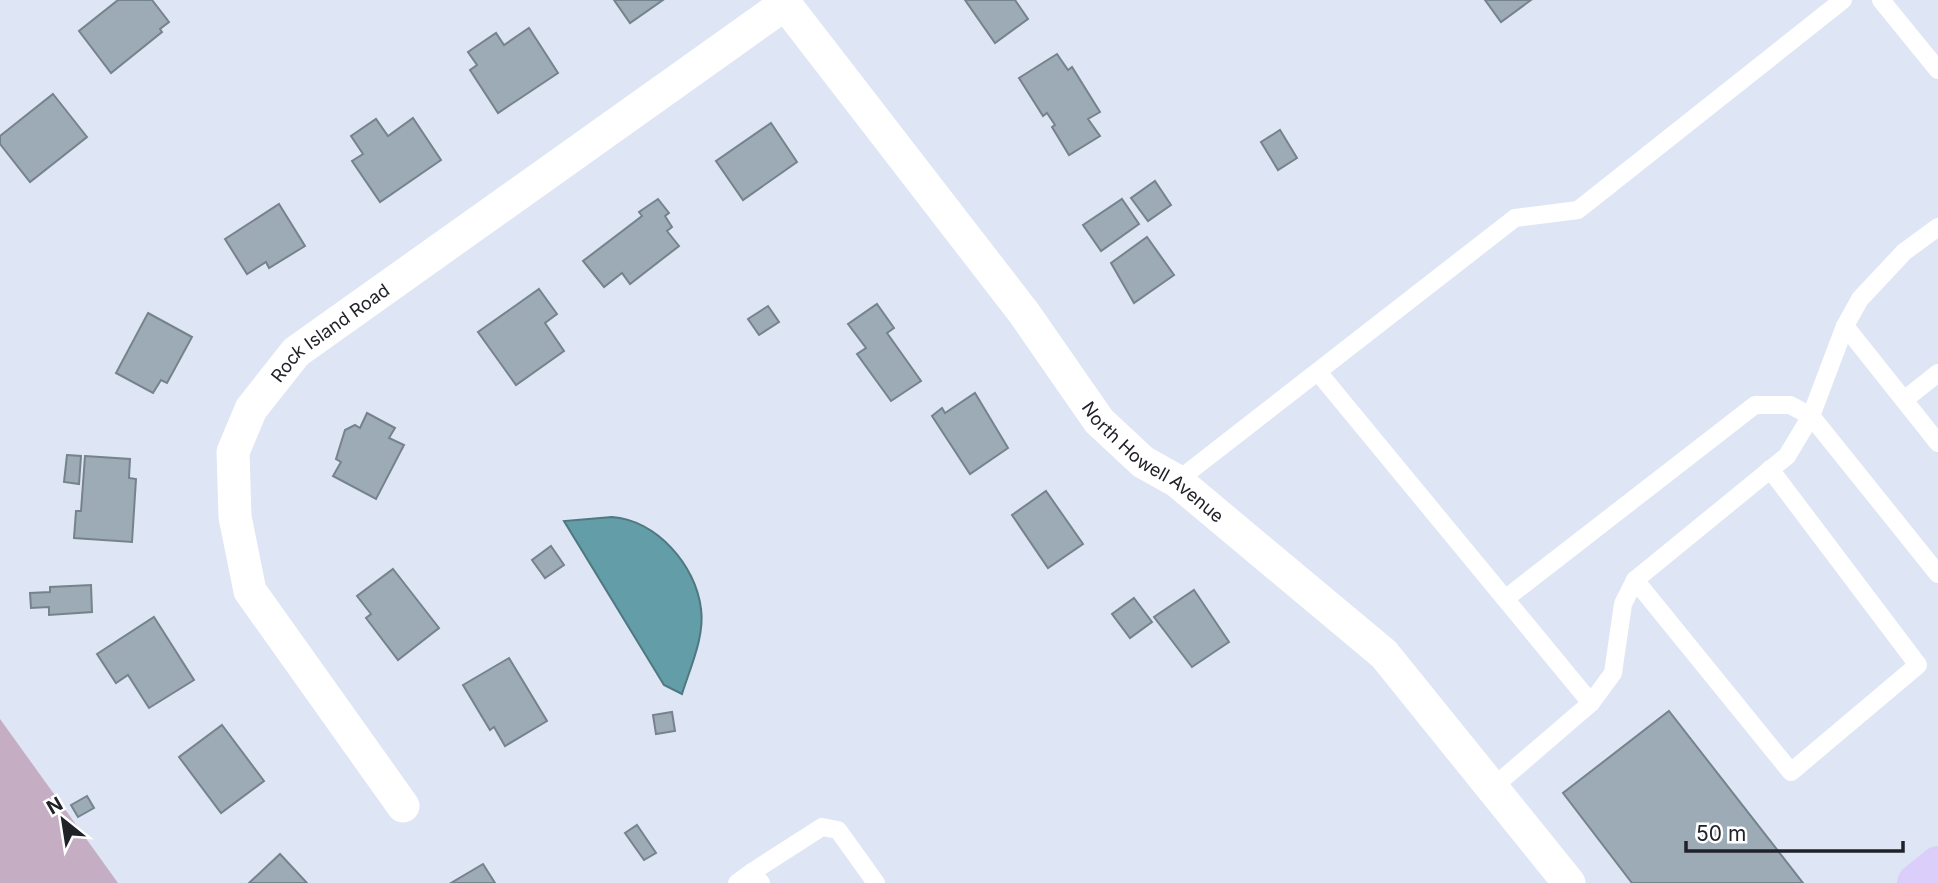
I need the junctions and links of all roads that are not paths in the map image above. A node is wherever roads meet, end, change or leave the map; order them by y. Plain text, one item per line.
1 (1843, 0) edge
2 (1881, 0) edge
3 (783, 2) edge
4 (1938, 70) edge
5 (1938, 227) edge
6 (1845, 326) junction
7 (1318, 372) junction
8 (1938, 373) edge
9 (1904, 400) junction
10 (1811, 416) junction
11 (1938, 443) edge
12 (1770, 469) junction
13 (1177, 481) junction
14 (1938, 574) edge
15 (1635, 580) junction
16 (1505, 600) junction
17 (1591, 703) junction
18 (1492, 788) junction
19 (403, 806) dead end
20 (757, 878) edge
21 (737, 883) edge
22 (876, 883) edge
23 (1569, 883) edge

1 - 7 lane
2 - 4 lane
3 - 13 street, North Howell Avenue
3 - 19 street, Rock Island Road
5 - 6 lane
6 - 9 lane
6 - 10 lane
7 - 13 lane
7 - 16 lane
8 - 9 lane
9 - 11 lane
10 - 12 lane
10 - 14 lane
10 - 16 lane
12 - 15 lane
12 - 15 lane
13 - 18 street, North Howell Avenue
15 - 17 lane
16 - 17 lane
17 - 18 lane
18 - 23 street, North Howell Avenue
20 - 21 lane
20 - 22 lane

